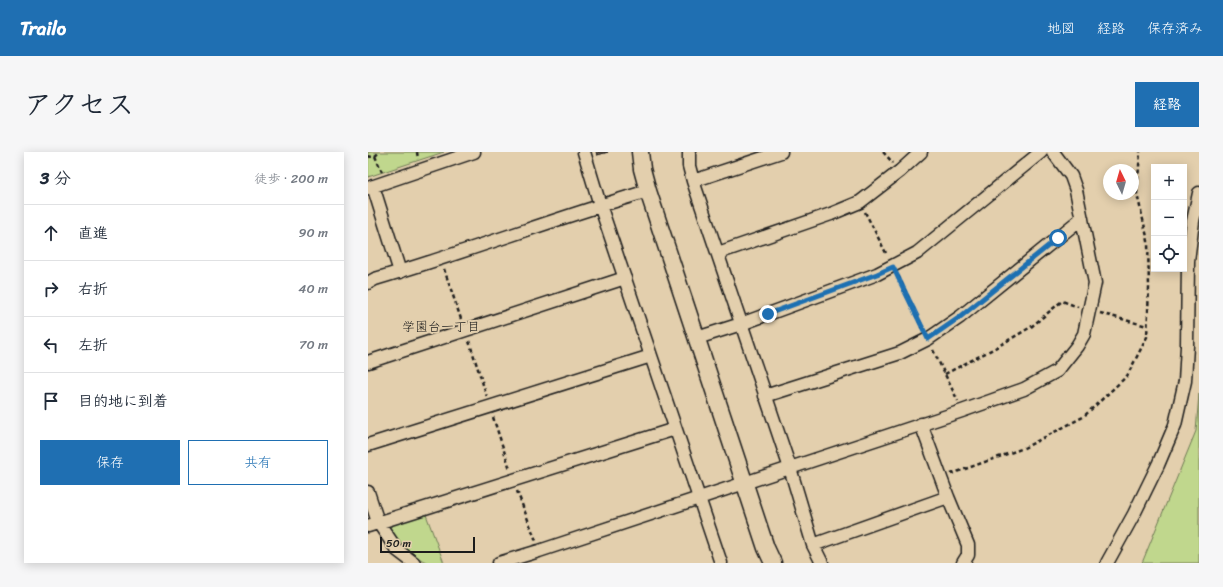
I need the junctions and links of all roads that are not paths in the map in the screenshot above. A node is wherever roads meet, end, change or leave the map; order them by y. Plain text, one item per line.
1 (474, 152) edge
2 (584, 152) edge
3 (640, 152) edge
4 (689, 152) edge
5 (780, 152) edge
6 (921, 152) edge
7 (1041, 152) edge
8 (1053, 152) edge
9 (693, 181) junction
10 (370, 187) edge
11 (648, 191) junction
12 (1199, 193) edge
13 (600, 205) junction
14 (1082, 218) junction
15 (718, 254) junction
16 (400, 272) junction
17 (625, 278) junction
18 (368, 282) edge
19 (740, 324) junction
20 (697, 338) junction
21 (651, 356) junction
22 (368, 362) edge
23 (765, 396) junction
24 (921, 424) junction
25 (675, 428) junction
26 (368, 445) edge
27 (790, 468) junction
28 (745, 483) junction
29 (368, 492) edge
30 (948, 497) junction
31 (698, 498) junction
32 (373, 524) edge
33 (814, 544) junction
34 (414, 563) edge
35 (499, 563) edge
36 (721, 563) edge
37 (773, 563) edge
38 (822, 563) edge
39 (963, 563) edge
40 (1107, 563) edge

1 - 10 street
2 - 13 street
3 - 11 street
4 - 9 street
5 - 9 street
6 - 15 street
7 - 19 street
8 - 14 street
9 - 15 street
10 - 16 street
11 - 13 street
11 - 20 street
12 - 40 street
13 - 16 street
13 - 17 street
14 - 23 street
14 - 24 street
15 - 19 street
16 - 18 street
17 - 21 street
17 - 22 street
19 - 20 street
19 - 23 street
20 - 28 street
21 - 25 street
21 - 26 street
23 - 27 street
24 - 27 street
24 - 30 street
25 - 31 street
25 - 32 street
27 - 28 street
27 - 33 street
28 - 31 street
28 - 37 street
29 - 32 street
30 - 33 street
30 - 39 street
31 - 35 street
31 - 36 street
32 - 34 street
33 - 38 street

